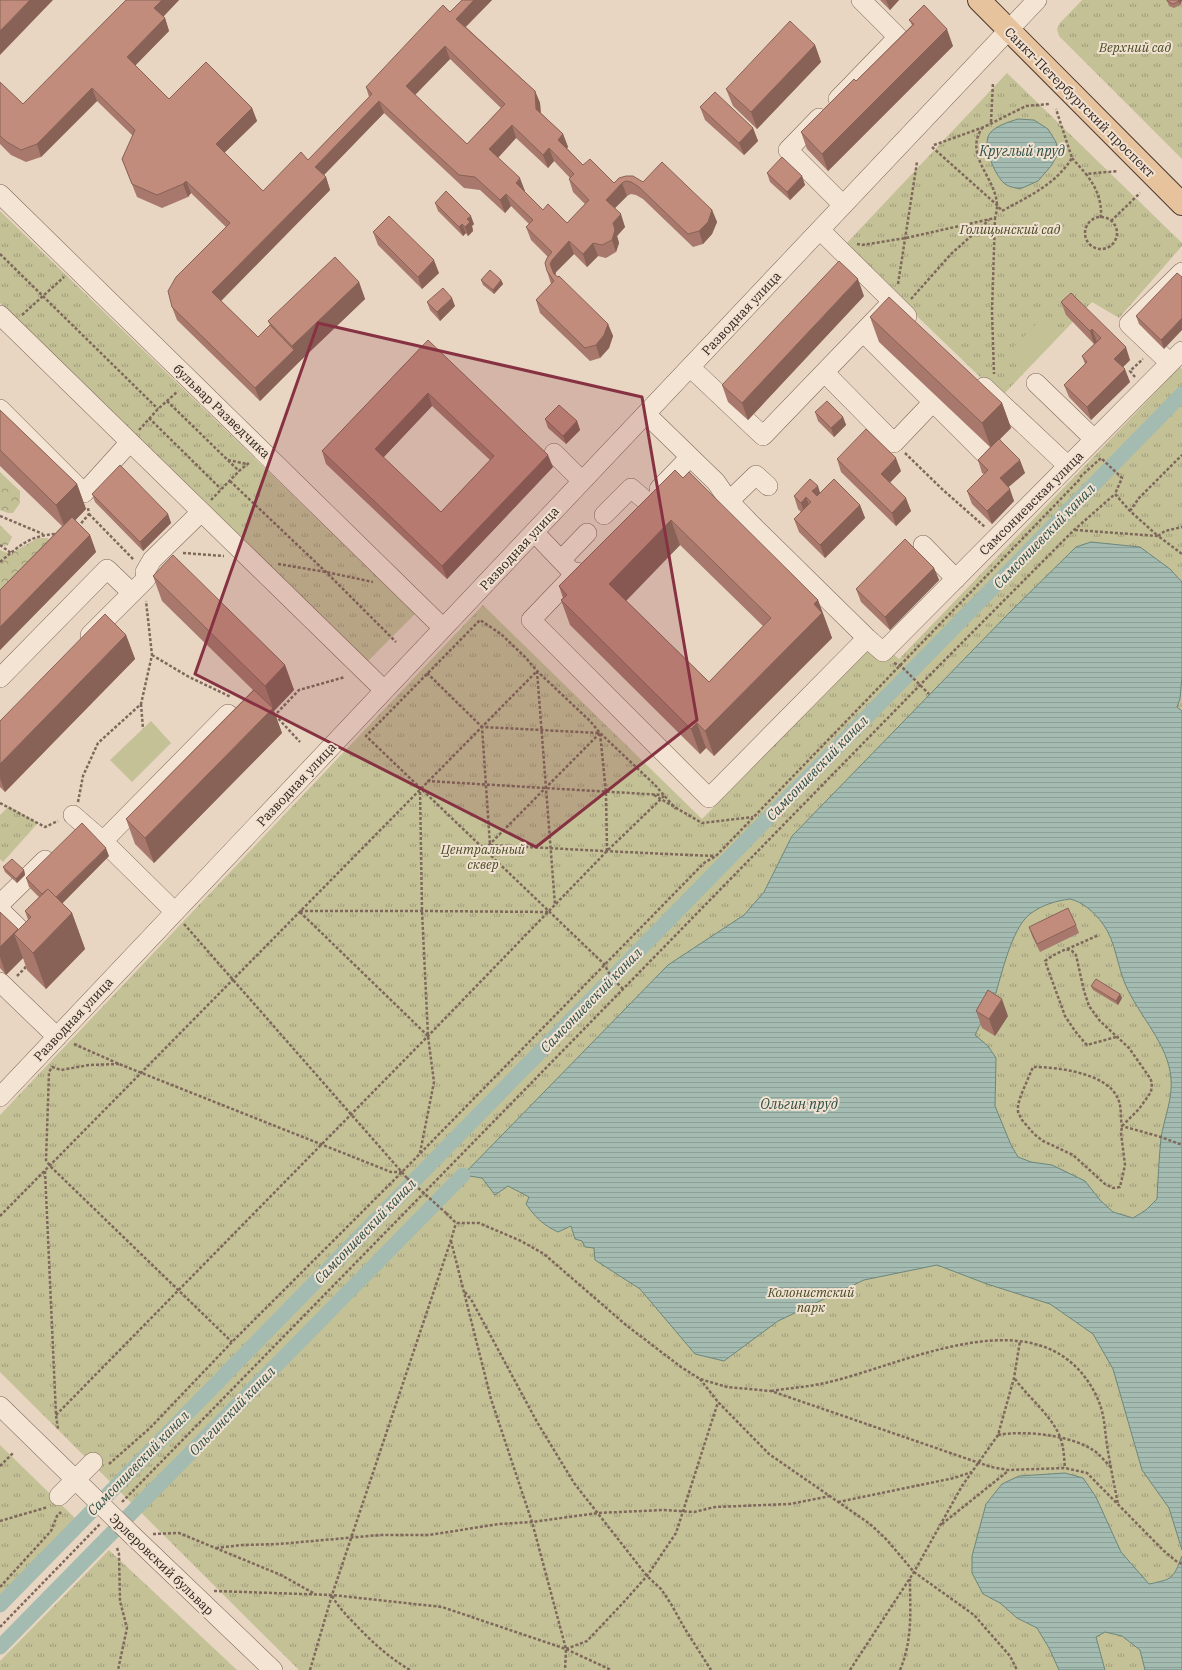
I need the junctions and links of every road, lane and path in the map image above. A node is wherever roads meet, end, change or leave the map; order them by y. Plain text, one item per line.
1 (861, 0) edge
2 (979, 0) edge
3 (1000, 0) edge
4 (1037, 0) edge
5 (1014, 24) junction
6 (993, 82) dead end
7 (1050, 104) dead end
8 (1056, 109) dead end
9 (991, 122) junction
10 (984, 126) junction
11 (1072, 158) junction
12 (917, 162) dead end
13 (1118, 171) dead end
14 (1086, 174) junction
15 (1182, 183) edge
16 (1140, 193) dead end
17 (0, 194) edge
18 (1182, 204) edge
19 (843, 205) junction
20 (997, 205) junction
21 (995, 218) junction
22 (1101, 218) junction
23 (990, 219) junction
24 (1111, 221) junction
25 (820, 230) junction
26 (906, 238) junction
27 (856, 244) dead end
28 (0, 254) edge
29 (75, 267) junction
30 (1182, 272) edge
31 (42, 296) junction
32 (897, 306) junction
33 (4, 325) edge
34 (919, 326) edge
35 (863, 332) junction
36 (1147, 355) dead end
37 (1178, 356) edge
38 (690, 367) junction
39 (1130, 371) junction
40 (825, 373) junction
41 (971, 375) edge
42 (1124, 377) edge
43 (190, 380) junction
44 (1138, 380) dead end
45 (1036, 383) dead end
46 (994, 397) junction
47 (168, 401) junction
48 (933, 402) junction
49 (0, 409) edge
50 (158, 409) junction
51 (646, 414) junction
52 (149, 418) junction
53 (1094, 439) junction
54 (130, 442) junction
55 (894, 443) junction
56 (263, 452) junction
57 (554, 453) dead end
58 (986, 455) edge
59 (1182, 455) edge
60 (690, 457) junction
61 (1101, 458) dead end
62 (228, 460) junction
63 (247, 464) junction
64 (239, 471) junction
65 (1075, 472) junction
66 (230, 481) junction
67 (582, 481) junction
68 (768, 486) dead end
69 (221, 489) junction
70 (84, 493) junction
71 (1115, 494) junction
72 (729, 501) junction
73 (1130, 511) junction
74 (201, 512) junction
75 (89, 514) junction
76 (604, 515) dead end
77 (0, 516) edge
78 (1182, 527) edge
79 (75, 529) edge
80 (1074, 530) junction
81 (534, 532) junction
82 (58, 533) edge
83 (587, 533) dead end
84 (43, 534) junction
85 (1158, 536) junction
86 (997, 538) junction
87 (0, 545) edge
88 (923, 545) dead end
89 (11, 553) junction
90 (182, 553) dead end
91 (1182, 554) edge
92 (221, 556) dead end
93 (250, 560) junction
94 (561, 560) junction
95 (589, 560) edge
96 (0, 562) edge
97 (326, 572) junction
98 (145, 575) junction
99 (575, 575) junction
100 (956, 579) junction
101 (394, 580) junction
102 (132, 593) junction
103 (443, 628) junction
104 (867, 638) junction
105 (396, 642) dead end
106 (77, 648) edge
107 (152, 655) junction
108 (901, 666) junction
109 (536, 671) junction
110 (427, 673) junction
111 (345, 677) dead end
112 (0, 678) edge
113 (920, 685) junction
114 (384, 690) junction
115 (929, 694) dead end
116 (141, 704) junction
117 (233, 707) joint
118 (269, 713) edge
119 (275, 715) junction
120 (482, 727) junction
121 (143, 729) dead end
122 (542, 730) junction
123 (600, 733) junction
124 (300, 742) dead end
125 (427, 781) junction
126 (487, 786) junction
127 (420, 788) junction
128 (546, 789) junction
129 (606, 793) junction
130 (653, 795) junction
131 (664, 796) junction
132 (659, 799) junction
133 (676, 809) junction
134 (754, 817) junction
135 (76, 819) joint
136 (103, 841) junction
137 (490, 845) junction
138 (551, 848) junction
139 (485, 849) junction
140 (56, 850) edge
141 (607, 851) junction
142 (716, 856) junction
143 (0, 904) edge
144 (555, 905) junction
145 (0, 910) edge
146 (422, 911) junction
147 (300, 912) junction
148 (549, 912) junction
149 (179, 918) junction
150 (1099, 935) dead end
151 (33, 942) joint
152 (1066, 949) junction
153 (604, 964) junction
154 (234, 979) junction
155 (2, 985) edge
156 (623, 989) junction
157 (428, 1036) junction
158 (1116, 1037) junction
159 (66, 1040) junction
160 (119, 1064) junction
161 (141, 1072) junction
162 (0, 1097) edge
163 (352, 1114) junction
164 (1122, 1126) junction
165 (321, 1144) junction
166 (1182, 1145) edge
167 (420, 1154) junction
168 (50, 1166) junction
169 (46, 1170) junction
170 (402, 1172) junction
171 (0, 1216) edge
172 (456, 1223) junction
173 (451, 1240) junction
174 (178, 1289) junction
175 (465, 1292) junction
176 (1020, 1340) junction
177 (232, 1342) junction
178 (1014, 1378) junction
179 (700, 1379) junction
180 (771, 1391) junction
181 (718, 1402) junction
182 (0, 1406) edge
183 (56, 1415) junction
184 (58, 1429) dead end
185 (998, 1435) junction
186 (1060, 1437) junction
187 (13, 1453) dead end
188 (1, 1459) dead end
189 (114, 1460) dead end
190 (5, 1461) junction
191 (93, 1462) dead end
192 (979, 1462) junction
193 (0, 1466) edge
194 (1064, 1468) junction
195 (1111, 1468) junction
196 (1008, 1470) junction
197 (972, 1472) junction
198 (81, 1486) junction
199 (830, 1496) junction
200 (838, 1502) junction
201 (122, 1503) dead end
202 (1118, 1504) junction
203 (56, 1506) junction
204 (684, 1512) junction
205 (598, 1513) junction
206 (0, 1521) edge
207 (532, 1522) junction
208 (100, 1524) dead end
209 (940, 1525) junction
210 (153, 1534) dead end
211 (352, 1538) junction
212 (117, 1548) dead end
213 (216, 1548) junction
214 (1182, 1564) edge
215 (914, 1572) junction
216 (647, 1576) junction
217 (910, 1579) junction
218 (0, 1587) edge
219 (211, 1591) dead end
220 (316, 1595) junction
221 (332, 1595) junction
222 (0, 1627) edge
223 (566, 1649) junction
224 (118, 1670) edge
225 (273, 1670) edge
226 (310, 1670) edge
227 (410, 1670) edge
228 (565, 1670) edge
229 (611, 1670) edge
230 (711, 1670) edge
231 (850, 1670) edge
232 (900, 1670) edge
233 (1017, 1670) edge

1 - 19 street
2 - 5 main road, Санкт-Петербургский проспект
3 - 5 main road, Санкт-Петербургский проспект
4 - 5 street, Разводная улица
5 - 15 main road, Санкт-Петербургский проспект
5 - 18 main road, Санкт-Петербургский проспект
5 - 19 street, Разводная улица
6 - 9 path
7 - 9 path
8 - 11 path
9 - 10 path
10 - 20 path
10 - 20 path
11 - 14 path
11 - 20 path
12 - 26 path
13 - 14 path
14 - 22 path
16 - 24 path
17 - 29 street, бульвар Разведчика
19 - 25 street, Разводная улица
20 - 21 path
21 - 23 path
21 - 46 path
22 - 24 path
22 - 24 path
23 - 26 path
23 - 32 path
25 - 32 street
25 - 38 street, Разводная улица
26 - 27 path
26 - 32 path
28 - 31 path
29 - 31 path
29 - 43 street, бульвар Разведчика
30 - 37 street
31 - 33 path
31 - 50 path
32 - 34 street
32 - 35 street
33 - 54 street
35 - 40 street
35 - 48 street
36 - 39 path
37 - 53 street, Самсониевская улица
38 - 40 street
38 - 51 street, Разводная улица
39 - 42 path
39 - 44 path
40 - 55 street
41 - 46 street
43 - 47 path
43 - 56 street, бульвар Разведчика
45 - 53 street
46 - 65 street
47 - 50 path
47 - 62 path
48 - 55 street
48 - 58 street
49 - 70 street
50 - 52 path
51 - 60 street
51 - 67 street, Разводная улица
52 - 54 path
52 - 69 path
53 - 65 street, Самсониевская улица
54 - 70 street
54 - 74 street
55 - 86 path
56 - 63 path
56 - 101 street, бульвар Разведчика
57 - 67 street
59 - 73 path
60 - 72 street
60 - 76 street
61 - 71 path
62 - 63 path
62 - 64 path
63 - 64 path
64 - 66 path
65 - 86 street, Самсониевская улица
65 - 108 path
66 - 69 path
66 - 97 path
67 - 81 street, Разводная улица
68 - 72 street
69 - 74 path
70 - 75 path
71 - 73 path
71 - 80 path
72 - 104 street
73 - 85 path
74 - 93 street
74 - 98 street
75 - 79 path
75 - 98 path
77 - 84 path
78 - 85 path
80 - 85 path
80 - 113 path
81 - 94 street
81 - 103 street, Разводная улица
82 - 84 path
83 - 94 street
84 - 89 path
85 - 91 path
86 - 100 street, Самсониевская улица
87 - 89 path
88 - 100 street
89 - 96 path
90 - 92 path
93 - 97 path
93 - 114 street
94 - 99 street
95 - 99 street
97 - 101 path
97 - 105 path
98 - 102 street
98 - 107 path
99 - 104 street
100 - 104 street, Самсониевская улица
101 - 103 street, бульвар Разведчика
102 - 106 street
102 - 112 street
103 - 114 street, Разводная улица
107 - 116 path
107 - 117 path
108 - 113 path
108 - 134 path
109 - 110 path
109 - 120 path
109 - 122 path
109 - 123 path
110 - 120 path
110 - 127 path
111 - 119 path
113 - 115 path
113 - 156 path
114 - 149 street, Разводная улица
116 - 121 path
116 - 135 path
117 - 136 street
118 - 119 path
119 - 124 path
120 - 122 path
120 - 125 path
120 - 126 path
122 - 123 path
122 - 128 path
123 - 128 path
123 - 129 path
123 - 131 path
125 - 126 path
125 - 127 path
126 - 128 path
126 - 137 path
127 - 139 path
127 - 146 path
127 - 147 path
128 - 129 path
128 - 137 path
128 - 138 path
129 - 130 path
129 - 141 path
130 - 131 path
130 - 132 path
131 - 132 path
131 - 133 path
132 - 133 path
132 - 141 path
133 - 134 path
134 - 142 path
135 - 136 street
136 - 149 street
137 - 138 path
137 - 139 path
138 - 141 path
138 - 144 path
139 - 148 path
140 - 143 street
141 - 142 path
141 - 144 path
142 - 153 path
144 - 148 path
145 - 151 street
146 - 147 path
146 - 148 path
146 - 157 path
147 - 154 path
147 - 157 path
148 - 153 path
148 - 157 path
149 - 154 path
149 - 159 street, Разводная улица
150 - 152 path
151 - 155 path
152 - 158 path
152 - 158 path
153 - 156 path
153 - 167 path
154 - 161 path
154 - 163 path
155 - 159 street
156 - 201 path
157 - 163 path
157 - 167 path
158 - 164 path
159 - 160 path
159 - 162 street, Разводная улица
160 - 161 path
160 - 168 path
161 - 165 path
161 - 168 path
163 - 165 path
163 - 170 path
164 - 164 path
164 - 166 path
165 - 170 path
165 - 174 path
167 - 170 path
168 - 169 path
168 - 174 path
169 - 171 path
169 - 183 path
170 - 172 path, bridge
170 - 177 path
172 - 173 path
172 - 179 path
173 - 175 path
173 - 211 path
174 - 177 path
174 - 183 path
175 - 205 path
175 - 207 path
176 - 178 path
176 - 180 path
176 - 195 path
177 - 189 path
178 - 185 path
178 - 186 path
179 - 180 path
179 - 181 path
180 - 192 path
181 - 199 path
181 - 204 path
182 - 198 street, Эрлеровский бульвар
183 - 184 path
185 - 186 path
185 - 192 path
186 - 194 path
186 - 195 path
187 - 190 path
188 - 190 path
190 - 193 path
191 - 198 street
192 - 196 path
192 - 197 path
194 - 196 path
194 - 202 path
195 - 202 path
196 - 209 path
197 - 200 path
197 - 209 path
198 - 203 street
198 - 225 street, Эрлеровский бульвар
199 - 200 path
199 - 204 path
200 - 215 path
202 - 214 path
203 - 206 path
203 - 218 path
204 - 205 path
204 - 216 path
205 - 207 path
205 - 216 path
207 - 211 path
207 - 223 path
208 - 222 path
209 - 215 path
210 - 213 path
211 - 213 path
211 - 221 path
212 - 224 path
213 - 220 path
215 - 217 path
215 - 233 path
216 - 223 path
216 - 230 path
217 - 231 path
217 - 232 path
219 - 220 path
220 - 221 path
221 - 223 path
221 - 226 path
221 - 227 path
223 - 228 path
223 - 229 path

